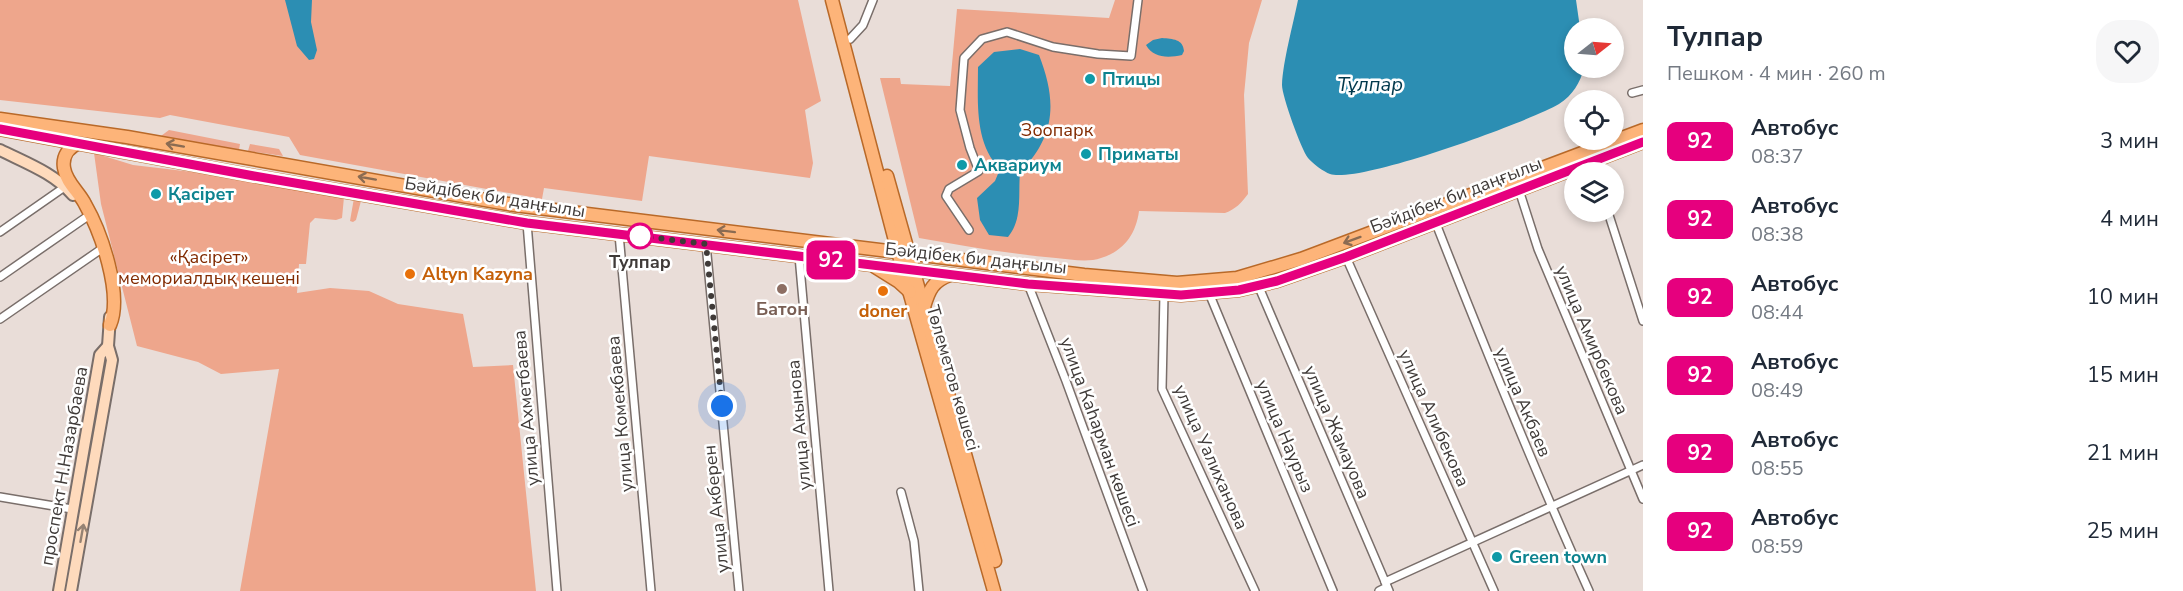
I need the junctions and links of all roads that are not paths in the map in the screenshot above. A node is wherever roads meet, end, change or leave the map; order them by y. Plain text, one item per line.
1 (832, 0) edge
2 (840, 0) edge
3 (873, 0) edge
4 (1138, 0) edge
5 (850, 39) junction
6 (1643, 90) edge
7 (1632, 93) dead end
8 (0, 119) edge
9 (0, 129) edge
10 (1643, 130) edge
11 (79, 142) junction
12 (1643, 142) edge
13 (2, 151) edge
14 (1591, 162) edge
15 (1564, 171) edge
16 (1564, 172) edge
17 (66, 186) junction
18 (1519, 190) junction
19 (88, 216) junction
20 (1435, 221) junction
21 (1611, 222) edge
22 (527, 223) junction
23 (969, 230) dead end
24 (0, 232) edge
25 (619, 234) junction
26 (747, 234) junction
27 (706, 244) junction
28 (747, 249) junction
29 (100, 250) junction
30 (904, 252) junction
31 (799, 256) junction
32 (1346, 257) junction
33 (869, 264) junction
34 (908, 268) junction
35 (952, 274) junction
36 (0, 277) edge
37 (1028, 284) junction
38 (1258, 285) junction
39 (910, 292) junction
40 (1209, 293) junction
41 (1164, 294) junction
42 (924, 307) junction
43 (0, 319) edge
44 (1643, 321) edge
45 (110, 325) junction
46 (108, 346) junction
47 (1643, 465) edge
48 (1631, 472) junction
49 (901, 492) dead end
50 (0, 497) edge
51 (1643, 498) edge
52 (1551, 508) junction
53 (72, 509) junction
54 (1473, 541) junction
55 (1387, 587) edge
56 (59, 591) edge
57 (71, 591) edge
58 (557, 591) edge
59 (651, 591) edge
60 (739, 591) edge
61 (829, 591) edge
62 (919, 591) edge
63 (994, 591) edge
64 (1003, 591) edge
65 (1143, 591) edge
66 (1255, 591) edge
67 (1334, 591) edge
68 (1379, 591) edge
69 (1494, 591) edge
70 (1589, 591) edge

1 - 30 main road, Төлеметов көшесі
2 - 5 main road, Төлеметов көшесі
3 - 5 street
4 - 23 street
5 - 30 main road, Төлеметов көшесі
6 - 7 street
26 -> 8 main road, Бәйдібек би даңғылы
9 - 11 main road, Бәйдібек би даңғылы
10 - 14 main road, Бәйдібек би даңғылы
11 - 22 main road, Бәйдібек би даңғылы
11 - 45 main road
12 - 14 main road, Бәйдібек би даңғылы
13 - 17 main road
15 -> 30 main road, Бәйдібек би даңғылы
16 - 18 main road, Бәйдібек би даңғылы
17 - 19 main road
17 - 24 street
18 - 20 main road, Бәйдібек би даңғылы
18 - 48 street, улица Амирбекова
19 - 29 main road
19 - 36 street
20 - 32 main road, Бәйдібек би даңғылы
20 - 52 street, улица Акбаев
21 - 44 street
22 - 25 main road, Бәйдібек би даңғылы
22 - 58 street, улица Ахметбаева
25 - 27 main road, Бәйдібек би даңғылы
25 - 59 street, улица Комекбаева
26 - 28 main road
26 - 30 main road, Бәйдібек би даңғылы
27 - 28 main road, Бәйдібек би даңғылы
27 - 60 street, улица Акберен
28 - 31 main road, Бәйдібек би даңғылы
29 - 43 street
29 - 45 main road
30 - 34 main road, Төлеметов көшесі
31 - 33 main road, Бәйдібек би даңғылы
31 - 61 street, улица Акынова
32 - 38 main road, Бәйдібек би даңғылы
32 - 54 street, улица Алибекова
33 - 34 main road, Бәйдібек би даңғылы
33 - 39 main road
34 - 35 main road, Бәйдібек би даңғылы
34 - 39 main road, Төлеметов көшесі
34 - 42 main road, Төлеметов көшесі
35 - 37 main road, Бәйдібек би даңғылы
35 - 42 main road
37 - 41 main road, Бәйдібек би даңғылы
37 - 65 street, улица Каһарман көшесі
38 - 40 main road, Бәйдібек би даңғылы
38 - 55 street, улица Жамауова
39 - 63 main road, Төлеметов көшесі
40 - 41 main road, Бәйдібек би даңғылы
40 - 67 street, улица Наурыз
41 - 66 street, улица Уалиханова
42 - 64 main road, Төлеметов көшесі
45 - 46 main road
46 - 53 main road, проспект Н.Назарбаева
57 -> 46 main road, проспект Н.Назарбаева
47 - 48 street
48 - 51 street, улица Амирбекова
48 - 52 street
49 - 62 street
50 - 53 street
52 - 54 street
52 - 70 street, улица Акбаев
53 - 56 main road, проспект Н.Назарбаева
54 - 55 street
54 - 69 street, улица Алибекова
55 - 68 street

